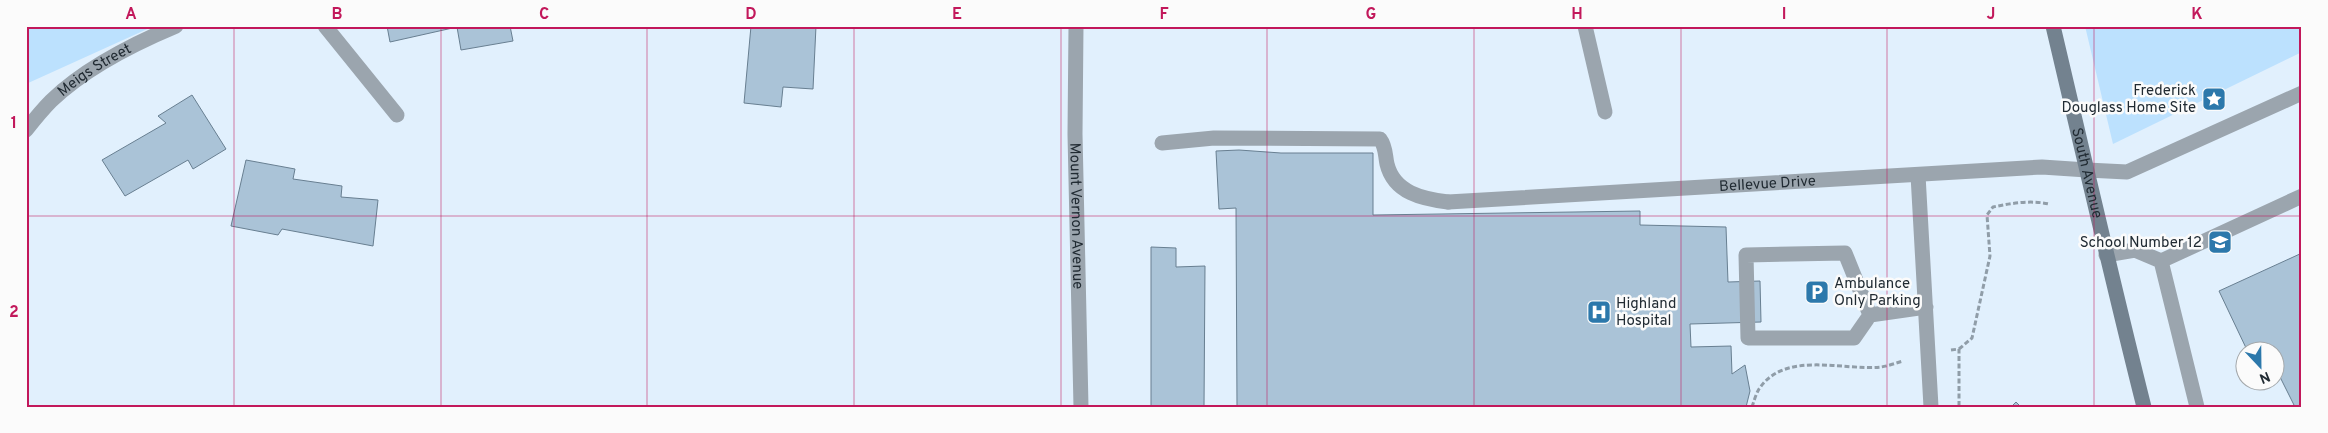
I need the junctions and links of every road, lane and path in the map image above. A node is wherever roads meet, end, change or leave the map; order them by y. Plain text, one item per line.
1 (176, 26) edge
2 (325, 26) edge
3 (1076, 26) edge
4 (1584, 26) edge
5 (2053, 26) edge
6 (2302, 93) edge
7 (1605, 112) dead end
8 (396, 115) dead end
9 (26, 130) edge
10 (1162, 143) dead end
11 (2088, 170) junction
12 (1918, 176) junction
13 (2302, 196) edge
14 (2049, 204) dead end
15 (2106, 255) junction
16 (2161, 261) junction
17 (1926, 307) junction
18 (1870, 315) junction
19 (1960, 349) dead end
20 (1905, 361) dead end
21 (1080, 407) edge
22 (1752, 407) edge
23 (1931, 407) edge
24 (2144, 407) edge
25 (2196, 407) edge

1 - 9 street, Meigs Street
2 - 8 street
3 - 21 street, Mount Vernon Avenue
4 - 7 street
5 - 11 main road, South Avenue
6 - 11 street, Bellevue Drive
10 - 12 street, Bellevue Drive
11 - 12 street, Bellevue Drive
11 - 15 main road, South Avenue
12 - 17 street
13 - 16 street
14 - 19 path
15 - 16 street
15 - 24 main road, South Avenue
16 - 25 street
17 - 18 street
17 - 23 street
18 - 18 street
20 - 22 path

